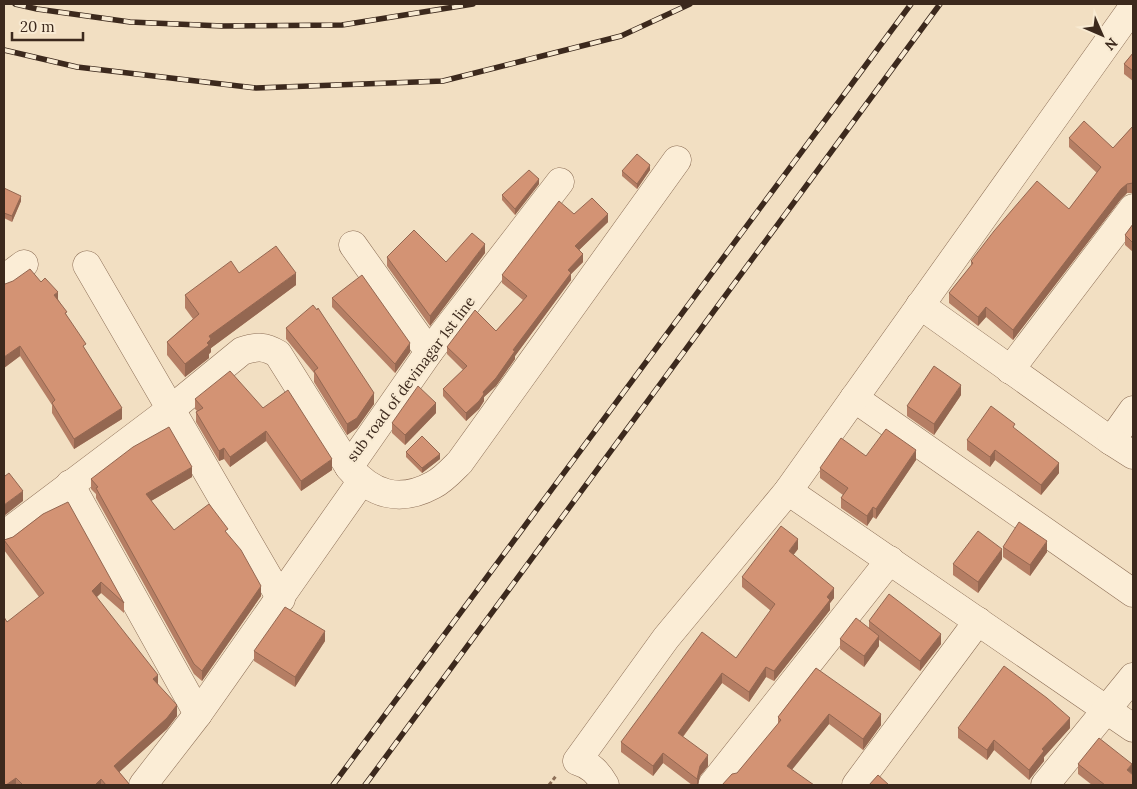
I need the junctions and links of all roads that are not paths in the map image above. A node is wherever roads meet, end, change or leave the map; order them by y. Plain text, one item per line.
1 (1133, 7) edge
2 (677, 160) dead end
3 (560, 182) dead end
4 (1133, 208) edge
5 (353, 245) dead end
6 (87, 265) dead end
7 (920, 305) junction
8 (429, 352) junction
9 (1010, 370) junction
10 (854, 398) junction
11 (171, 409) junction
12 (1133, 410) edge
13 (1122, 448) edge
14 (355, 474) junction
15 (70, 484) junction
16 (788, 490) junction
17 (4, 535) edge
18 (890, 560) junction
19 (1133, 593) edge
20 (280, 599) junction
21 (978, 621) junction
22 (1133, 677) edge
23 (1107, 710) junction
24 (198, 714) junction
25 (1133, 728) edge
26 (143, 785) edge
27 (605, 785) edge
28 (712, 785) edge
29 (856, 785) edge
30 (1045, 785) edge

1 - 7 street
2 - 14 street
3 - 8 street, sub road of devinagar 1st line
4 - 9 street
5 - 8 street
6 - 11 street
7 - 9 street
7 - 10 street
8 - 14 street, sub road of devinagar 1st line
9 - 13 street
10 - 16 street
10 - 19 street
11 - 14 street, sub road of devinagar 1st line
11 - 15 street, sub road of devinagar 1st line
11 - 20 street
12 - 13 street
14 - 20 street
15 - 17 street, sub road of devinagar 1st line
15 - 24 street
16 - 18 street
16 - 27 street
18 - 21 street
18 - 28 street
20 - 24 street
21 - 23 street
21 - 29 street
22 - 23 street
23 - 25 street
23 - 30 street
24 - 26 street

